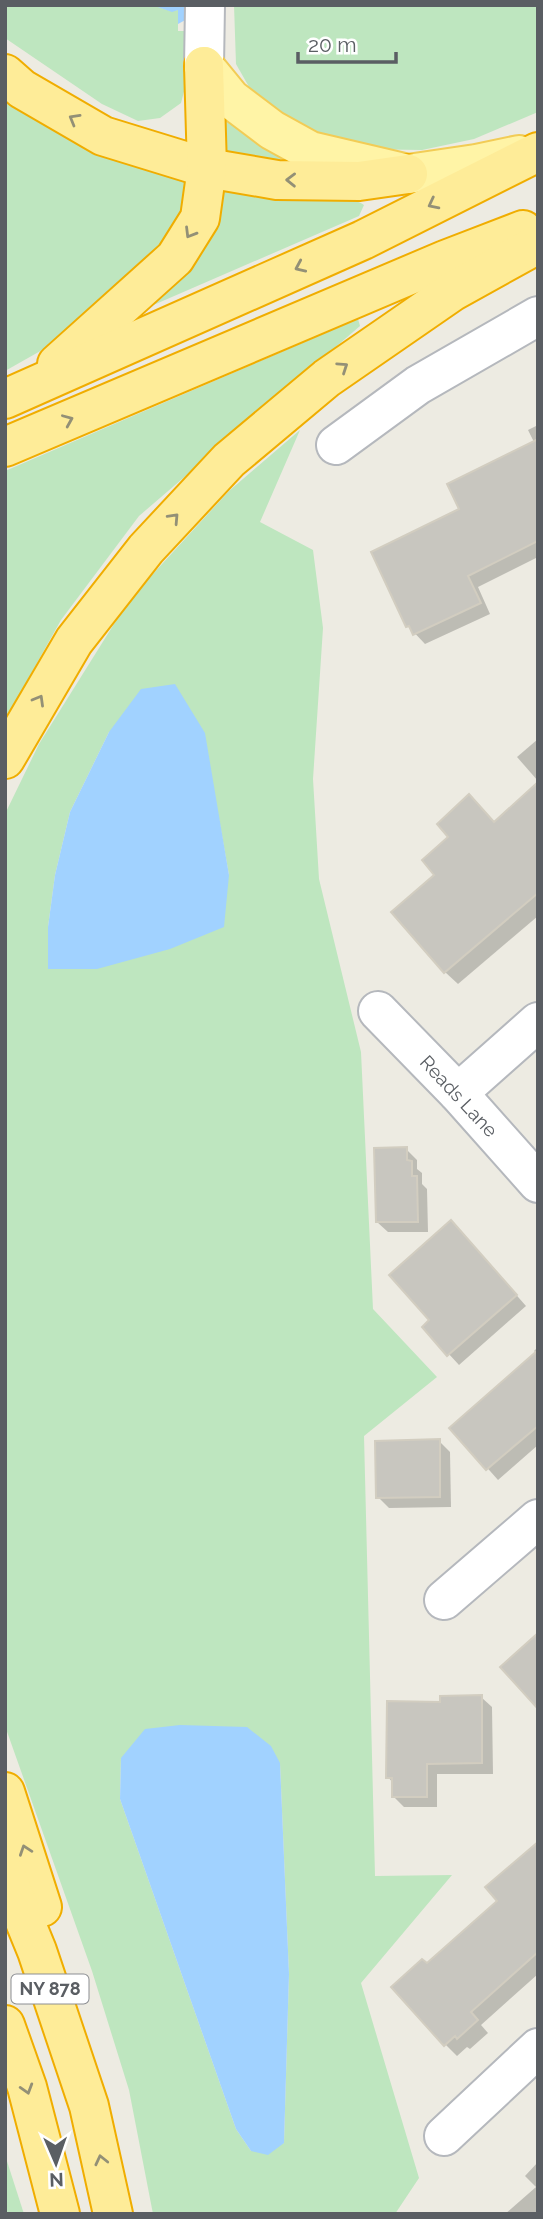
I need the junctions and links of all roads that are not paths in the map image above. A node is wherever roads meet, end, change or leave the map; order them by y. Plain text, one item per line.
1 (205, 7) edge
2 (204, 66) junction
3 (5, 74) edge
4 (538, 151) edge
5 (207, 168) junction
6 (408, 174) junction
7 (538, 224) edge
8 (538, 244) edge
9 (538, 316) edge
10 (17, 394) edge
11 (336, 445) dead end
12 (5, 447) edge
13 (5, 760) edge
14 (378, 1011) dead end
15 (538, 1022) edge
16 (458, 1093) junction
17 (538, 1183) edge
18 (538, 1519) edge
19 (444, 1600) dead end
20 (5, 1792) edge
21 (5, 1873) edge
22 (5, 2025) edge
23 (538, 2048) edge
24 (89, 2106) junction
25 (444, 2136) dead end
26 (61, 2214) edge
27 (113, 2214) edge

1 - 2 street
2 - 5 highway
2 - 6 main road
5 -> 3 highway
4 - 6 main road
4 -> 10 highway
6 -> 5 highway
5 -> 10 highway
12 -> 7 highway
13 -> 8 highway
9 - 11 street
14 - 16 street, Reads Lane
15 - 16 street
16 - 17 street, Reads Lane
18 - 19 street
24 -> 20 highway
21 - 24 highway, NY 878
22 -> 26 highway, NY 878
23 - 25 street
27 -> 24 highway, NY 878

